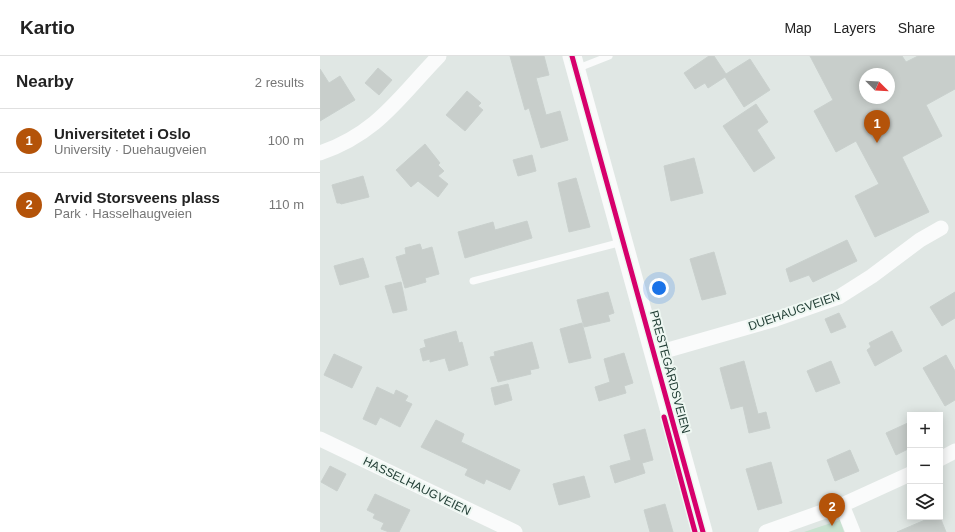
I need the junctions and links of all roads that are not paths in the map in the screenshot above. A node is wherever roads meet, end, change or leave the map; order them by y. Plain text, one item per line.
1 (439, 56) edge
2 (609, 56) edge
3 (574, 63) edge
4 (320, 153) edge
5 (941, 228) dead end
6 (624, 242) junction
7 (473, 281) dead end
8 (654, 354) junction
9 (320, 439) edge
10 (955, 451) edge
11 (943, 457) edge
12 (907, 475) edge
13 (842, 505) junction
14 (516, 532) edge
15 (703, 532) edge
16 (766, 532) edge
17 (853, 532) edge

1 - 4 street
2 - 3 lane
3 - 6 street, PRESTEGÅRDSVEIEN
5 - 8 street, DUEHAUGVEIEN
6 - 7 lane
6 - 8 street, PRESTEGÅRDSVEIEN
8 - 15 street, PRESTEGÅRDSVEIEN
9 - 14 street, HASSELHAUGVEIEN
10 - 11 street
12 - 13 street
13 - 16 street
13 - 17 street

